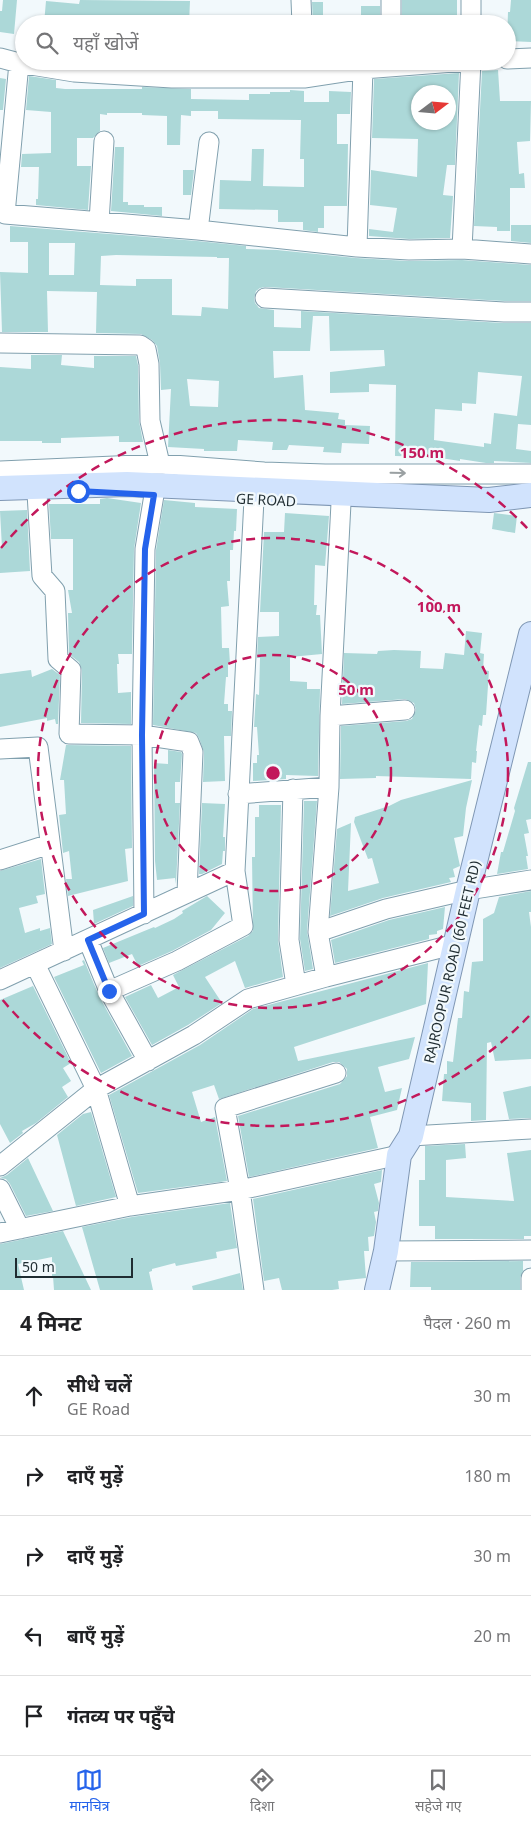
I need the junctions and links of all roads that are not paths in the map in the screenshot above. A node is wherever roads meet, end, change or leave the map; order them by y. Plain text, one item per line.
1 (301, 0) edge
2 (391, 0) edge
3 (471, 0) edge
4 (302, 15) edge
5 (391, 15) edge
6 (471, 15) edge
7 (0, 58) edge
8 (531, 58) edge
9 (516, 59) edge
10 (15, 62) edge
11 (17, 70) edge
12 (62, 70) edge
13 (303, 70) edge
14 (363, 70) joint
15 (469, 70) edge
16 (104, 141) dead end
17 (209, 142) dead end
18 (99, 222) junction
19 (198, 230) junction
20 (357, 247) junction
21 (462, 249) junction
22 (531, 254) edge
23 (265, 298) dead end
24 (531, 312) edge
25 (0, 343) edge
26 (160, 464) junction
27 (0, 471) edge
28 (531, 474) edge
29 (0, 480) edge
30 (531, 485) edge
31 (0, 488) edge
32 (403, 492) junction
33 (37, 493) junction
34 (0, 495) edge
35 (154, 495) junction
36 (531, 495) edge
37 (254, 499) junction
38 (531, 500) edge
39 (342, 503) junction
40 (531, 634) edge
41 (405, 710) dead end
42 (330, 716) junction
43 (142, 735) junction
44 (0, 749) edge
45 (329, 787) junction
46 (293, 789) junction
47 (238, 794) junction
48 (50, 844) junction
49 (0, 860) edge
50 (235, 871) junction
51 (531, 880) edge
52 (468, 890) junction
53 (187, 894) junction
54 (144, 914) junction
55 (318, 932) junction
56 (88, 940) junction
57 (456, 944) junction
58 (64, 951) junction
59 (35, 964) junction
60 (326, 977) junction
61 (0, 980) edge
62 (296, 986) junction
63 (109, 991) junction
64 (148, 1061) junction
65 (336, 1073) dead end
66 (96, 1089) junction
67 (531, 1129) edge
68 (405, 1146) junction
69 (0, 1166) edge
70 (0, 1189) edge
71 (240, 1190) junction
72 (130, 1206) junction
73 (20, 1229) junction
74 (0, 1232) edge
75 (531, 1250) edge
76 (386, 1251) junction
77 (531, 1278) edge
78 (254, 1290) edge
79 (377, 1290) edge
80 (531, 1290) edge

1 - 4 street
2 - 5 street
3 - 6 street
7 - 10 street
8 - 9 street
11 - 18 street
12 - 13 street
13 - 14 street
14 - 20 street
15 - 21 street
16 - 18 street
17 - 19 street
18 - 19 street
19 - 20 street
20 - 21 street
21 - 22 street
23 - 24 street
25 - 26 street
26 - 27 street, GE ROAD
26 -> 28 street, GE ROAD
29 - 32 main road
30 - 32 main road
31 - 32 main road
32 - 36 main road
33 - 34 street, GE ROAD
33 - 35 street, GE ROAD
33 - 43 street
35 - 37 street, GE ROAD
35 - 43 street
37 - 39 street, GE ROAD
37 - 47 street
38 - 39 street, GE ROAD
39 - 42 street
40 - 52 main road, RAJROOPUR ROAD (60 FEET RD)
41 - 42 street
42 - 45 street
43 - 53 street
43 - 54 street
44 - 48 street
45 - 46 street
45 - 55 street
46 - 47 street
46 - 62 street
47 - 50 street
48 - 49 street
48 - 58 street
50 - 53 street
50 - 63 street
51 - 52 street
52 - 55 street
52 - 57 main road, RAJROOPUR ROAD (60 FEET RD)
53 - 54 street
54 - 56 street
55 - 60 street
56 - 58 street
56 - 63 street
57 - 60 street
57 - 68 main road, RAJROOPUR ROAD (60 FEET RD)
58 - 59 street
59 - 61 street
59 - 66 street
60 - 62 street
62 - 64 street
63 - 64 street
64 - 66 street
65 - 71 street
66 - 69 street
66 - 72 street
67 - 68 street
68 - 71 street
68 - 76 main road, RAJROOPUR ROAD (60 FEET RD)
70 - 73 street
71 - 72 street
71 - 78 street
72 - 73 street
73 - 74 street
75 - 76 street
76 - 79 main road, RAJROOPUR ROAD (60 FEET RD)
77 - 80 street

